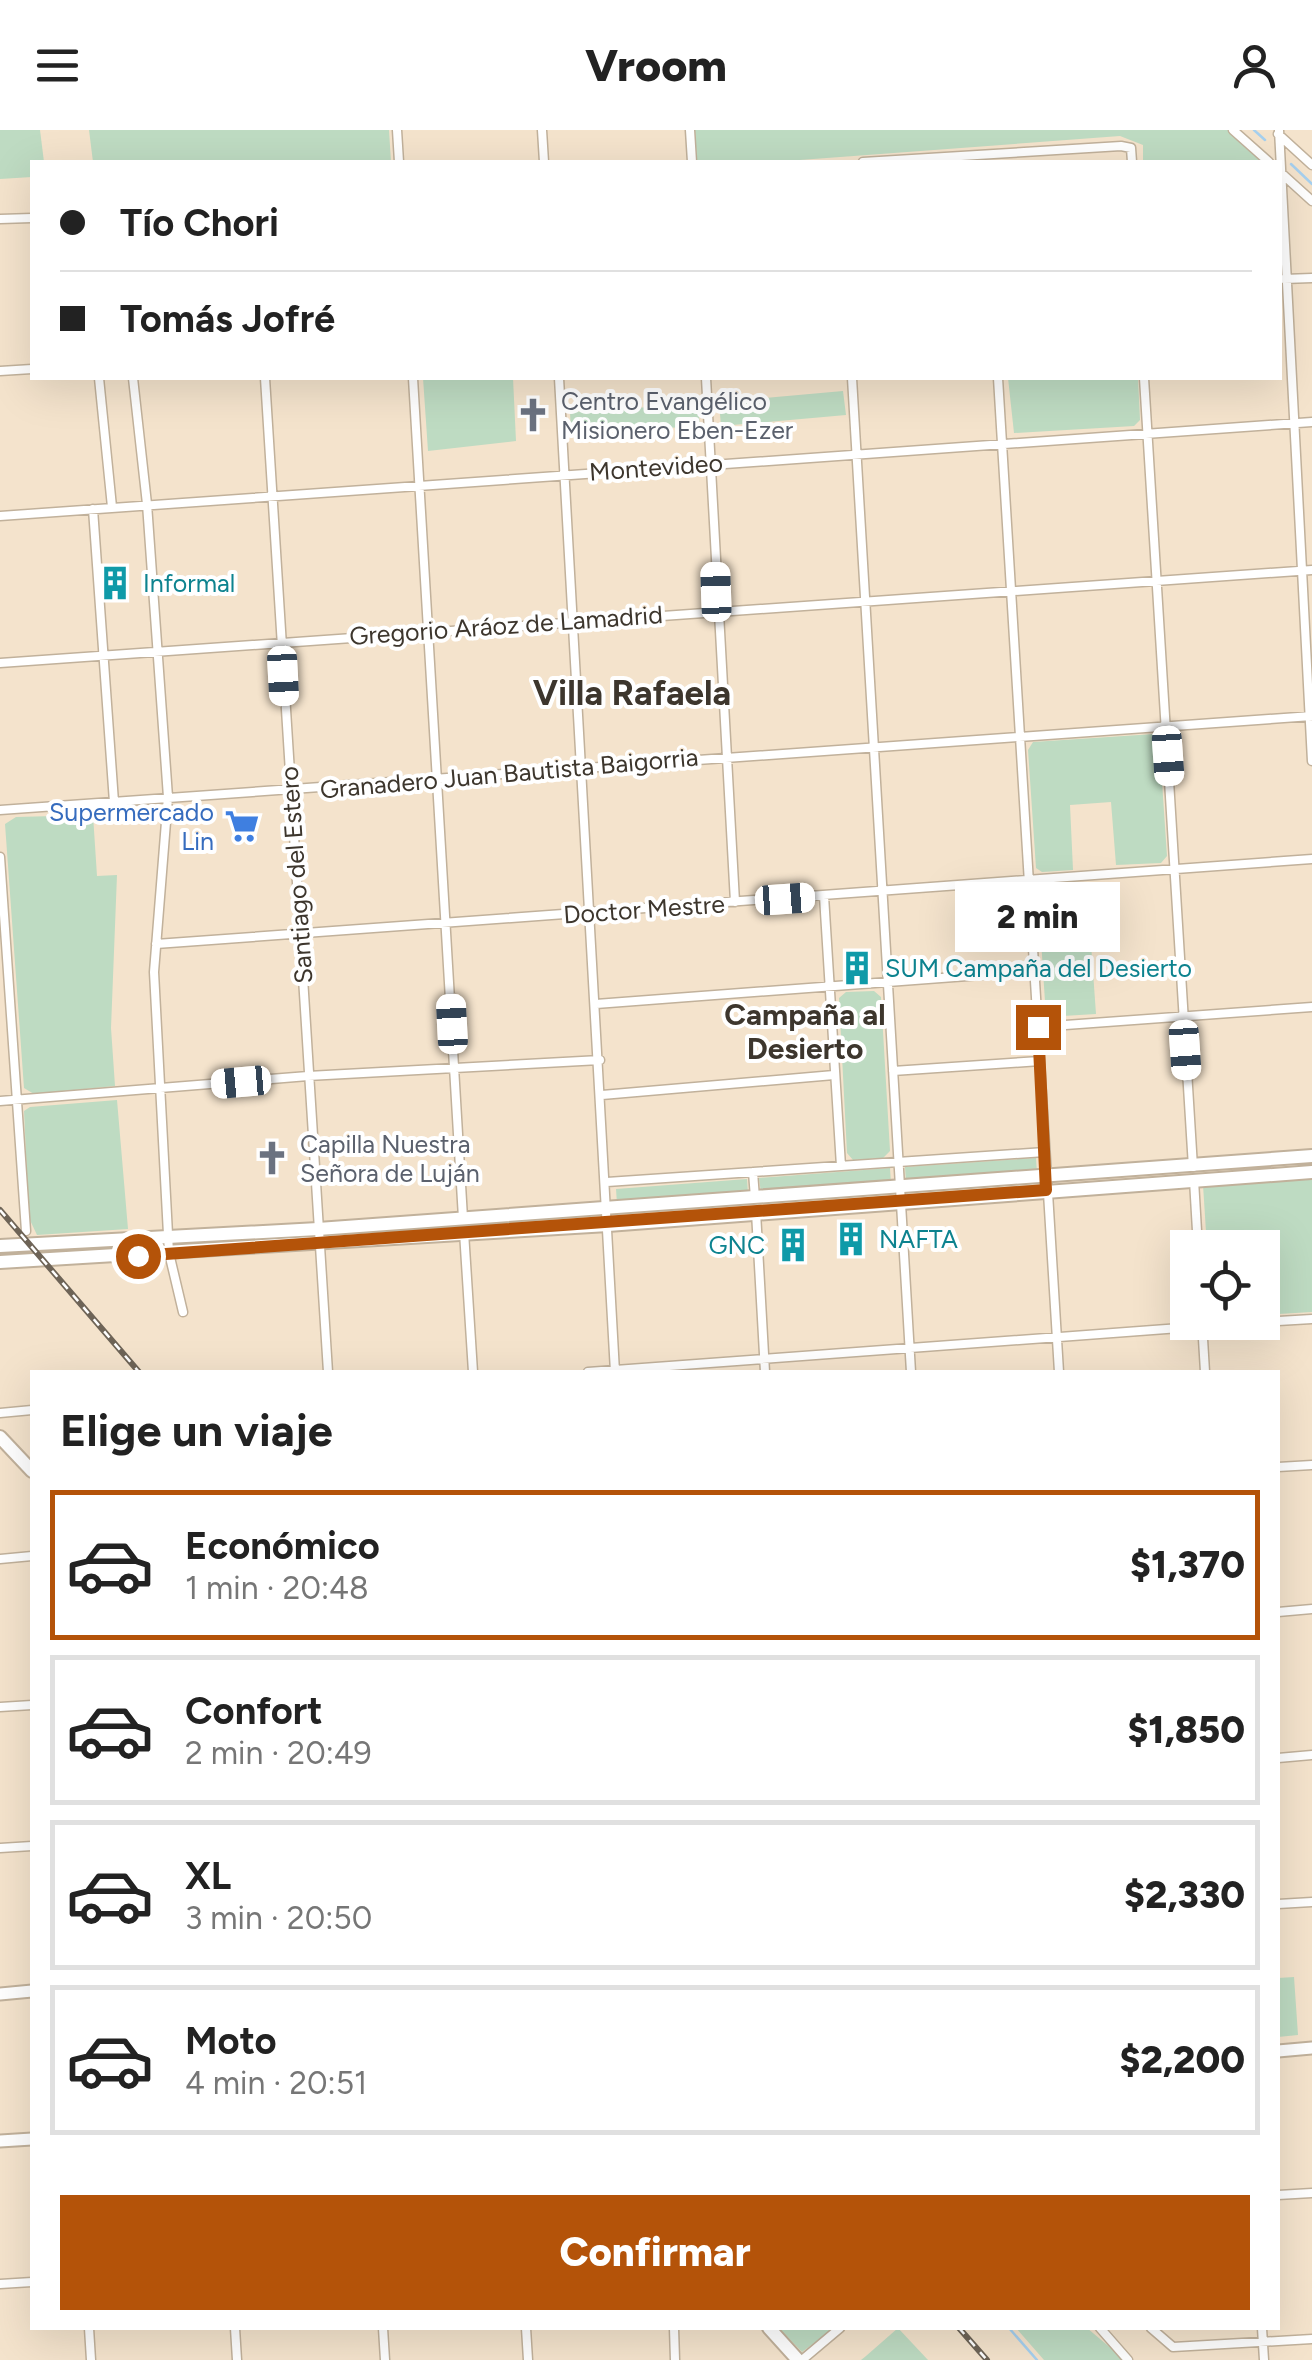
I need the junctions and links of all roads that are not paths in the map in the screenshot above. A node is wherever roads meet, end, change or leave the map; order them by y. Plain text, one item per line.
1 (397, 130) edge
2 (542, 130) edge
3 (690, 130) edge
4 (1232, 130) edge
5 (1277, 132) edge
6 (986, 159) edge
7 (399, 160) edge
8 (544, 160) edge
9 (692, 160) edge
10 (945, 160) edge
11 (1132, 160) edge
12 (1267, 160) edge
13 (1279, 160) edge
14 (1312, 165) edge
15 (1282, 174) edge
16 (1312, 201) edge
17 (30, 218) edge
18 (0, 219) edge
19 (1312, 278) edge
20 (1282, 280) edge
21 (30, 369) edge
22 (0, 371) edge
23 (99, 380) edge
24 (133, 380) edge
25 (265, 380) edge
26 (413, 380) edge
27 (559, 380) edge
28 (706, 380) edge
29 (852, 380) edge
30 (998, 380) edge
31 (1144, 380) edge
32 (1312, 422) edge
33 (1293, 424) junction
34 (1148, 433) junction
35 (1002, 444) junction
36 (856, 452) junction
37 (711, 464) junction
38 (566, 474) junction
39 (419, 486) junction
40 (272, 494) junction
41 (147, 504) junction
42 (112, 506) junction
43 (93, 508) junction
44 (0, 516) edge
45 (1312, 570) edge
46 (1301, 571) junction
47 (1157, 580) junction
48 (1010, 590) junction
49 (865, 600) junction
50 (718, 610) junction
51 (572, 620) junction
52 (428, 631) junction
53 (281, 642) junction
54 (155, 652) junction
55 (103, 656) junction
56 (0, 664) edge
57 (1311, 716) edge
58 (1166, 724) junction
59 (1019, 735) junction
60 (874, 745) junction
61 (726, 755) junction
62 (1312, 760) edge
63 (581, 765) junction
64 (437, 776) junction
65 (290, 790) junction
66 (168, 797) junction
67 (114, 802) junction
68 (0, 810) edge
69 (0, 858) edge
70 (1312, 859) edge
71 (1175, 869) junction
72 (1029, 882) junction
73 (882, 892) junction
74 (824, 896) junction
75 (734, 902) junction
76 (590, 912) junction
77 (446, 924) junction
78 (300, 934) junction
79 (156, 944) junction
80 (3, 956) edge
81 (1034, 971) junction
82 (888, 983) junction
83 (830, 987) junction
84 (596, 1004) junction
85 (1312, 1007) edge
86 (1183, 1016) junction
87 (1038, 1027) junction
88 (600, 1060) junction
89 (1040, 1061) junction
90 (454, 1068) junction
91 (893, 1071) junction
92 (834, 1075) junction
93 (308, 1076) junction
94 (160, 1089) junction
95 (602, 1094) junction
96 (17, 1099) junction
97 (0, 1100) edge
98 (1046, 1152) junction
99 (1312, 1156) edge
100 (898, 1162) junction
101 (1192, 1164) junction
102 (840, 1166) junction
103 (753, 1172) junction
104 (1312, 1172) edge
105 (1046, 1174) junction
106 (1194, 1180) junction
107 (607, 1182) junction
108 (1046, 1190) junction
109 (900, 1195) junction
110 (756, 1205) junction
111 (607, 1208) junction
112 (464, 1218) junction
113 (608, 1225) junction
114 (1197, 1230) edge
115 (26, 1231) dead end
116 (464, 1234) junction
117 (319, 1236) junction
118 (0, 1246) edge
119 (169, 1246) junction
120 (0, 1262) edge
121 (182, 1312) dead end
122 (1312, 1318) edge
123 (1280, 1321) edge
124 (1170, 1328) edge
125 (1056, 1338) junction
126 (1204, 1340) edge
127 (910, 1350) junction
128 (765, 1360) junction
129 (328, 1370) edge
130 (473, 1370) edge
131 (615, 1370) edge
132 (629, 1370) edge
133 (766, 1370) edge
134 (911, 1370) edge
135 (1058, 1370) edge
136 (1206, 1370) edge
137 (30, 1410) edge
138 (0, 1412) edge
139 (0, 1437) edge
140 (1312, 1465) edge
141 (1280, 1468) edge
142 (30, 1469) edge
143 (30, 1556) edge
144 (0, 1558) edge
145 (1312, 1609) edge
146 (1280, 1612) edge
147 (30, 1705) edge
148 (0, 1707) edge
149 (1312, 1755) edge
150 (1280, 1758) edge
151 (30, 1846) edge
152 (0, 1848) edge
153 (1312, 1902) edge
154 (1280, 1904) edge
155 (30, 1992) edge
156 (0, 1994) edge
157 (1312, 2048) edge
158 (1280, 2051) edge
159 (30, 2139) edge
160 (0, 2142) edge
161 (1312, 2192) edge
162 (1280, 2195) edge
163 (30, 2282) edge
164 (0, 2284) edge
165 (89, 2330) edge
166 (235, 2330) edge
167 (383, 2330) edge
168 (526, 2330) edge
169 (674, 2330) edge
170 (771, 2330) edge
171 (838, 2330) edge
172 (1102, 2330) edge
173 (1153, 2330) edge
174 (1262, 2330) edge
175 (1312, 2339) edge
176 (1263, 2343) junction
177 (90, 2360) edge
178 (237, 2360) edge
179 (385, 2360) edge
180 (528, 2360) edge
181 (675, 2360) edge
182 (800, 2360) edge
183 (1128, 2360) edge
184 (1264, 2360) edge

1 - 7 street
2 - 8 street
3 - 9 street
4 - 12 street
5 - 13 street
5 - 14 street
6 - 10 street
6 - 11 street
15 - 16 street
17 - 18 street
19 - 20 street
20 - 33 street
21 - 22 street
23 - 42 street
24 - 41 street
25 - 40 street, Santiago del Estero
26 - 39 street
27 - 38 street
28 - 37 street
29 - 36 street
30 - 35 street
31 - 34 street
32 - 33 street, Montevideo
33 - 34 street, Montevideo
33 - 46 street
34 - 35 street, Montevideo
34 - 47 street
35 - 36 street, Montevideo
35 - 48 street
36 - 37 street, Montevideo
36 - 49 street
37 - 38 street, Montevideo
37 - 50 street
38 - 39 street, Montevideo
38 - 51 street
39 - 40 street, Montevideo
39 - 52 street
40 - 41 street, Montevideo
40 - 53 street, Santiago del Estero
41 - 42 street, Montevideo
41 - 54 street
42 - 43 street, Montevideo
43 - 44 street, Montevideo
43 - 55 street
45 - 46 street, Gregorio Aráoz de Lamadrid
46 - 47 street, Gregorio Aráoz de Lamadrid
46 - 57 street
47 - 48 street, Gregorio Aráoz de Lamadrid
47 - 58 street
48 - 49 street, Gregorio Aráoz de Lamadrid
48 - 59 street
49 - 50 street, Gregorio Aráoz de Lamadrid
49 - 60 street
50 - 51 street, Gregorio Aráoz de Lamadrid
50 - 61 street
51 - 52 street, Gregorio Aráoz de Lamadrid
51 - 63 street
52 - 53 street, Gregorio Aráoz de Lamadrid
52 - 64 street
53 - 54 street, Gregorio Aráoz de Lamadrid
53 - 65 street, Santiago del Estero
54 - 55 street, Gregorio Aráoz de Lamadrid
54 - 66 street
55 - 56 street, Gregorio Aráoz de Lamadrid
55 - 67 street
57 - 58 street, Granadero Juan Bautista Baigorria
57 - 62 street
58 - 59 street, Granadero Juan Bautista Baigorria
58 - 71 street
59 - 60 street, Granadero Juan Bautista Baigorria
59 - 72 street
60 - 61 street, Granadero Juan Bautista Baigorria
60 - 73 street
61 - 63 street, Granadero Juan Bautista Baigorria
61 - 75 street
63 - 64 street, Granadero Juan Bautista Baigorria
63 - 76 street
64 - 65 street, Granadero Juan Bautista Baigorria
64 - 77 street
65 - 66 street, Granadero Juan Bautista Baigorria
65 - 78 street, Santiago del Estero
66 - 67 street, Granadero Juan Bautista Baigorria
66 - 79 street
67 - 68 street, Granadero Juan Bautista Baigorria
69 - 80 street
70 - 71 street, Doctor Mestre
71 - 72 street, Doctor Mestre
71 - 86 street
72 - 73 street, Doctor Mestre
72 - 81 street
73 - 74 street, Doctor Mestre
73 - 82 street
74 - 75 street, Doctor Mestre
74 - 83 street
75 - 76 street, Doctor Mestre
76 - 77 street, Doctor Mestre
76 - 84 street
77 - 78 street, Doctor Mestre
77 - 90 street
78 - 79 street, Doctor Mestre
78 - 93 street, Santiago del Estero
79 - 94 street
80 - 96 street
81 - 82 street
81 - 87 street
82 - 83 street
82 - 91 street
83 - 84 street
83 - 92 street
84 - 88 street
85 - 86 street
86 - 87 street
86 - 101 street
87 - 89 street
88 - 90 street
88 - 95 street
89 - 91 street
89 - 98 street
90 - 93 street
90 - 112 street
91 - 100 street
92 - 95 street
92 - 102 street
93 - 94 street
93 - 117 street, Santiago del Estero
94 - 96 street
94 - 119 street
95 - 107 street
96 - 97 street
96 - 115 street
98 - 100 street
98 - 105 street
99 - 101 main road
100 - 102 street
100 - 109 street
101 - 105 main road
101 - 106 street
102 - 103 street
103 - 107 street
103 - 110 street
104 - 106 main road
105 - 108 street
105 - 109 main road
106 - 108 main road
106 - 114 street
107 - 111 street
108 - 109 main road
108 - 125 street
109 - 110 main road
109 - 127 street
110 - 111 main road
110 - 113 main road
110 - 128 street
111 - 112 main road
111 - 113 street
112 - 116 street
112 - 117 main road
113 - 116 main road
113 - 131 street
116 - 117 main road
116 - 130 street
117 - 119 main road
117 - 129 street, Santiago del Estero
118 - 119 main road
119 - 120 main road
119 - 121 street
122 - 123 street
124 - 125 street
125 - 127 street
125 - 135 street
126 - 136 street
127 - 128 street
127 - 134 street
128 - 132 street
128 - 133 street
137 - 138 street
139 - 142 main road
140 - 141 street
143 - 144 street
145 - 146 street
147 - 148 street
149 - 150 street
151 - 152 street
153 - 154 street
155 - 156 main road
157 - 158 main road
159 - 160 main road
161 - 162 street
163 - 164 street
165 - 177 street
166 - 178 street
167 - 179 street
168 - 180 street
169 - 181 street
170 - 182 main road
171 - 182 street
172 - 183 street
173 - 176 street
174 - 176 street
175 - 176 street
176 - 184 street

